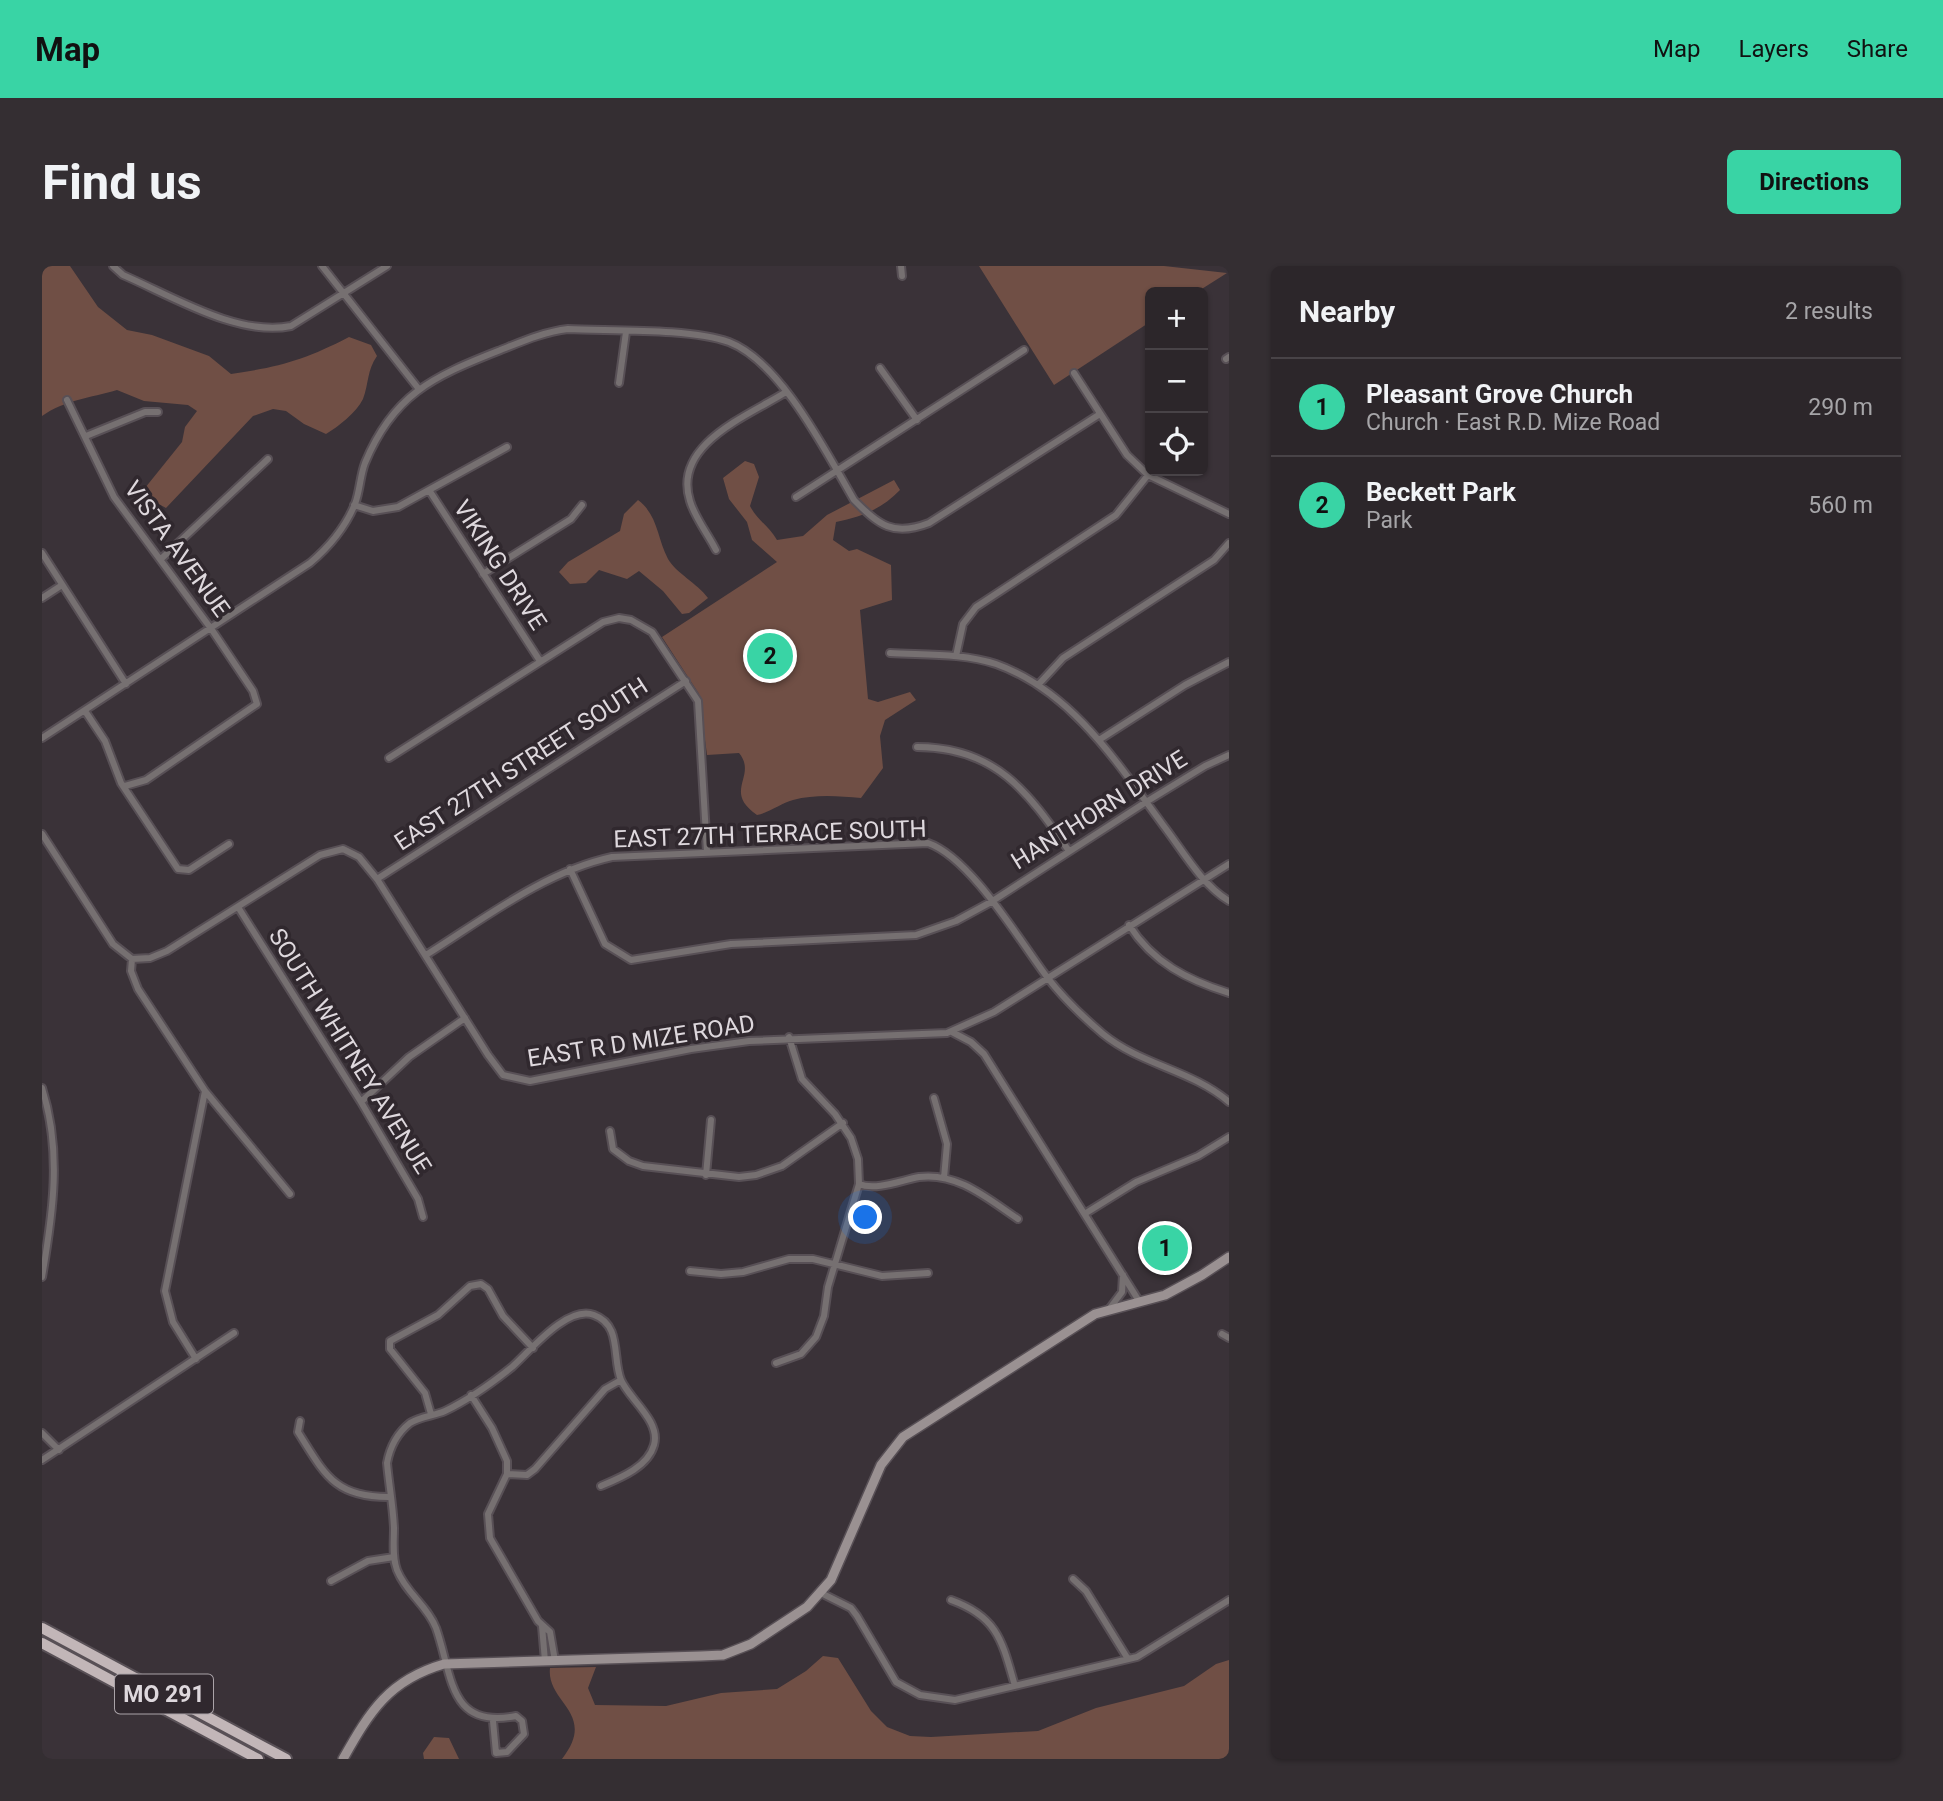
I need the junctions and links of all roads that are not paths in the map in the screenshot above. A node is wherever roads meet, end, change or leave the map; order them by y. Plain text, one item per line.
1 (113, 266) edge
2 (322, 266) edge
3 (387, 266) edge
4 (901, 266) edge
5 (902, 276) dead end
6 (344, 293) junction
7 (626, 332) junction
8 (1024, 350) dead end
9 (880, 368) dead end
10 (1073, 373) dead end
11 (619, 383) dead end
12 (418, 388) junction
13 (786, 392) junction
14 (66, 400) dead end
15 (158, 412) dead end
16 (1100, 414) junction
17 (917, 420) junction
18 (86, 436) junction
19 (507, 447) dead end
20 (268, 459) dead end
21 (837, 470) junction
22 (1145, 472) edge
23 (1147, 476) edge
24 (1150, 476) edge
25 (429, 491) junction
26 (796, 497) dead end
27 (355, 505) junction
28 (582, 505) dead end
29 (1229, 514) edge
30 (1229, 543) edge
31 (716, 550) dead end
32 (42, 552) edge
33 (161, 559) junction
34 (483, 574) junction
35 (62, 585) junction
36 (42, 598) edge
37 (212, 630) junction
38 (890, 653) dead end
39 (956, 656) junction
40 (540, 661) junction
41 (1229, 662) edge
42 (686, 681) junction
43 (126, 684) junction
44 (1038, 685) junction
45 (85, 711) junction
46 (43, 736) edge
47 (1099, 740) junction
48 (917, 747) dead end
49 (1229, 755) edge
50 (389, 758) dead end
51 (125, 786) junction
52 (1146, 802) junction
53 (42, 834) edge
54 (229, 844) dead end
55 (1069, 851) junction
56 (707, 852) junction
57 (1229, 864) edge
58 (570, 869) junction
59 (377, 879) junction
60 (1203, 879) junction
61 (1229, 901) edge
62 (991, 902) junction
63 (238, 907) junction
64 (1129, 925) junction
65 (426, 955) junction
66 (132, 959) junction
67 (1048, 977) junction
68 (1229, 993) edge
69 (465, 1018) junction
70 (952, 1032) junction
71 (789, 1037) junction
72 (42, 1088) edge
73 (205, 1091) junction
74 (933, 1098) dead end
75 (361, 1102) junction
76 (1229, 1102) edge
77 (711, 1120) dead end
78 (842, 1123) junction
79 (610, 1131) dead end
80 (1229, 1137) edge
81 (706, 1175) junction
82 (944, 1178) junction
83 (859, 1184) junction
84 (290, 1194) dead end
85 (1086, 1213) junction
86 (423, 1217) dead end
87 (1018, 1219) dead end
88 (1229, 1256) edge
89 (834, 1265) junction
90 (690, 1271) dead end
91 (928, 1273) dead end
92 (1124, 1273) junction
93 (42, 1277) edge
94 (1139, 1301) junction
95 (1110, 1308) junction
96 (234, 1333) dead end
97 (533, 1348) junction
98 (196, 1359) junction
99 (776, 1363) dead end
100 (621, 1380) junction
101 (471, 1395) junction
102 (431, 1414) junction
103 (300, 1421) dead end
104 (42, 1433) edge
105 (60, 1450) junction
106 (42, 1460) edge
107 (507, 1474) junction
108 (601, 1486) dead end
109 (391, 1497) junction
110 (394, 1557) junction
111 (1073, 1579) dead end
112 (331, 1581) dead end
113 (821, 1593) junction
114 (951, 1600) dead end
115 (1229, 1600) edge
116 (42, 1628) edge
117 (42, 1643) edge
118 (1128, 1660) junction
119 (550, 1661) junction
120 (444, 1664) junction
121 (1014, 1686) junction
122 (493, 1721) junction
123 (258, 1759) edge
124 (286, 1759) edge
125 (343, 1759) edge

1 - 6 street
2 - 6 street
3 - 6 street
4 - 5 street
6 - 12 street
7 - 11 street
7 - 12 street
7 - 13 street
8 - 17 street
9 - 17 street
10 - 16 street
12 - 27 street
13 - 21 street
13 - 31 street
14 - 18 street, VISTA AVENUE
15 - 18 street
16 - 21 street
16 - 22 street
17 - 21 street
18 - 33 street, VISTA AVENUE
19 - 25 street
20 - 33 street
21 - 26 street
23 - 39 street
24 - 29 street
25 - 27 street
25 - 34 street, VIKING DRIVE
27 - 37 street
28 - 34 street
30 - 44 street
32 - 35 street
33 - 37 street, VISTA AVENUE
34 - 40 street, VIKING DRIVE
35 - 36 street
35 - 43 street
37 - 43 street
37 - 51 street, VISTA AVENUE
38 - 39 street
39 - 44 street
40 - 42 street
40 - 50 street
41 - 47 street
42 - 56 street
42 - 59 street, EAST 27TH STREET SOUTH
43 - 45 street
44 - 47 street
45 - 46 street
45 - 51 street
47 - 52 street
48 - 55 street
49 - 52 street, HANTHORN DRIVE
51 - 54 street
52 - 55 street, HANTHORN DRIVE
52 - 60 street
53 - 66 street
55 - 62 street, HANTHORN DRIVE
56 - 58 street, EAST 27TH TERRACE SOUTH
56 - 62 street, EAST 27TH TERRACE SOUTH
57 - 60 street
58 - 62 street, HANTHORN DRIVE
58 - 65 street, EAST 27TH TERRACE SOUTH
59 - 63 street, EAST R D MIZE ROAD
59 - 65 street, EAST R D MIZE ROAD
60 - 61 street
60 - 64 street
62 - 67 street, EAST 27TH TERRACE SOUTH
63 - 66 street, EAST R D MIZE ROAD
63 - 75 street, SOUTH WHITNEY AVENUE
64 - 67 street
64 - 68 street
65 - 69 street, EAST R D MIZE ROAD
66 - 73 street
67 - 70 street
67 - 76 street, EAST 27TH TERRACE SOUTH
69 - 71 street, EAST R D MIZE ROAD
69 - 75 street
70 - 71 street, EAST R D MIZE ROAD
70 - 85 street
71 - 78 street
72 - 93 street
73 - 84 street
73 - 98 street
74 - 82 street
75 - 86 street, SOUTH WHITNEY AVENUE
77 - 81 street
78 - 81 street
78 - 83 street
79 - 81 street
80 - 85 street
82 - 83 street
82 - 87 street
83 - 89 street
85 - 92 street
88 - 94 main road
89 - 90 street
89 - 91 street
89 - 99 street
92 - 94 street
92 - 95 street
94 - 95 main road
95 - 113 main road
96 - 98 street
97 - 100 street
97 - 101 street
97 - 102 street
98 - 105 street
100 - 107 street
100 - 108 street
101 - 102 street
101 - 107 street
102 - 109 street
103 - 109 street
104 - 105 street
105 - 106 street
107 - 119 street
109 - 110 street
110 - 112 street
110 - 120 street
111 - 118 street
113 - 119 main road
113 - 121 street
114 - 121 street
115 - 118 street
116 - 124 highway, MO 291
117 - 123 highway, MO 291
118 - 121 street
119 - 120 main road
120 - 122 street
120 - 125 main road
122 - 122 street

